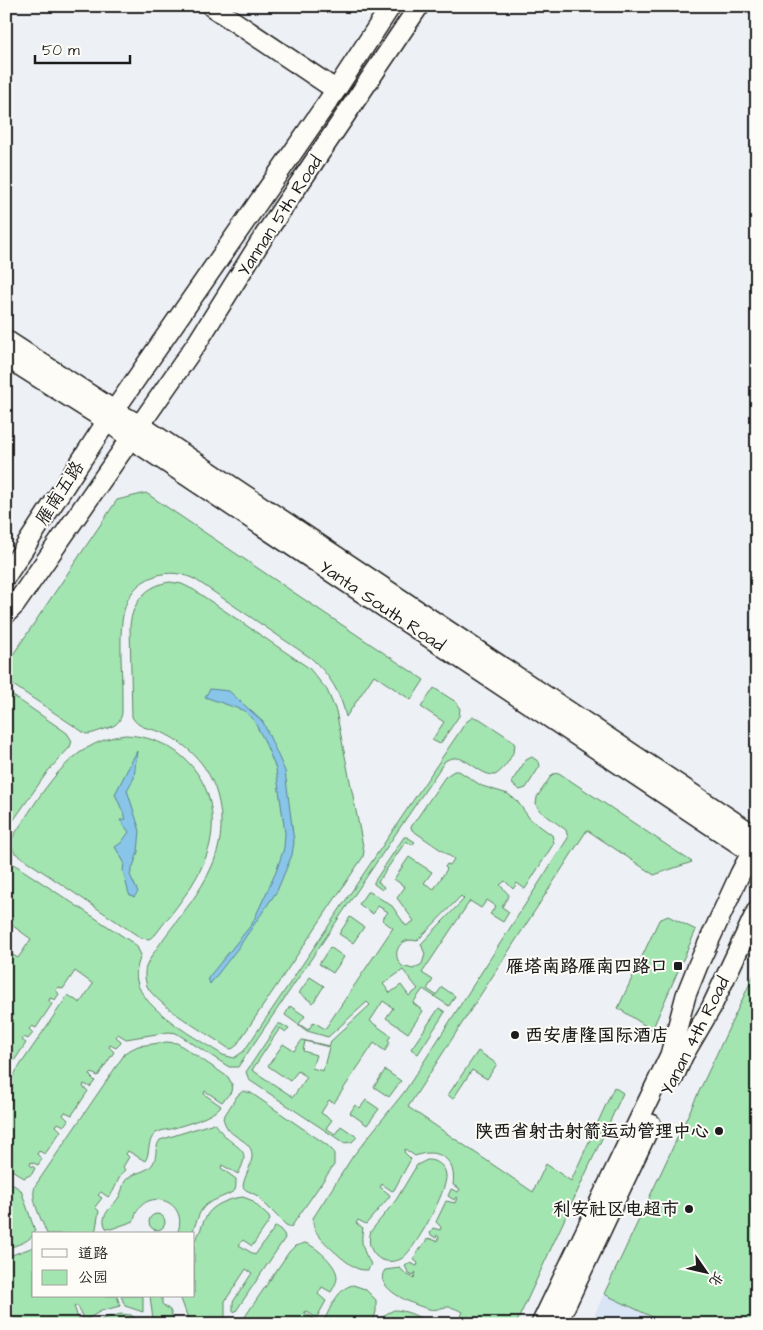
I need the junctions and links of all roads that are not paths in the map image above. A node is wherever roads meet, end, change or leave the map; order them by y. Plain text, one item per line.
1 (211, 6) edge
2 (391, 6) edge
3 (419, 6) edge
4 (336, 90) junction
5 (6, 340) edge
6 (6, 357) edge
7 (111, 416) junction
8 (135, 432) junction
9 (6, 576) edge
10 (6, 614) edge
11 (755, 847) edge
12 (757, 910) edge
13 (541, 1324) edge
14 (557, 1324) edge

1 - 4 main road
2 - 4 main road, Yannan 5th Road
3 - 8 main road, Yannan 5th Road
4 - 7 main road, Yannan 5th Road
5 - 7 main road, Yanta South Road
6 - 7 main road, Yanta South Road
7 - 8 main road, Yanta South Road
7 - 9 main road, 雁南五路
8 - 10 main road, Yannan 5th Road
8 - 11 main road, Yanta South Road
11 - 13 main road, Yanan 4th Road
12 - 14 main road, Yanan 4th Road

